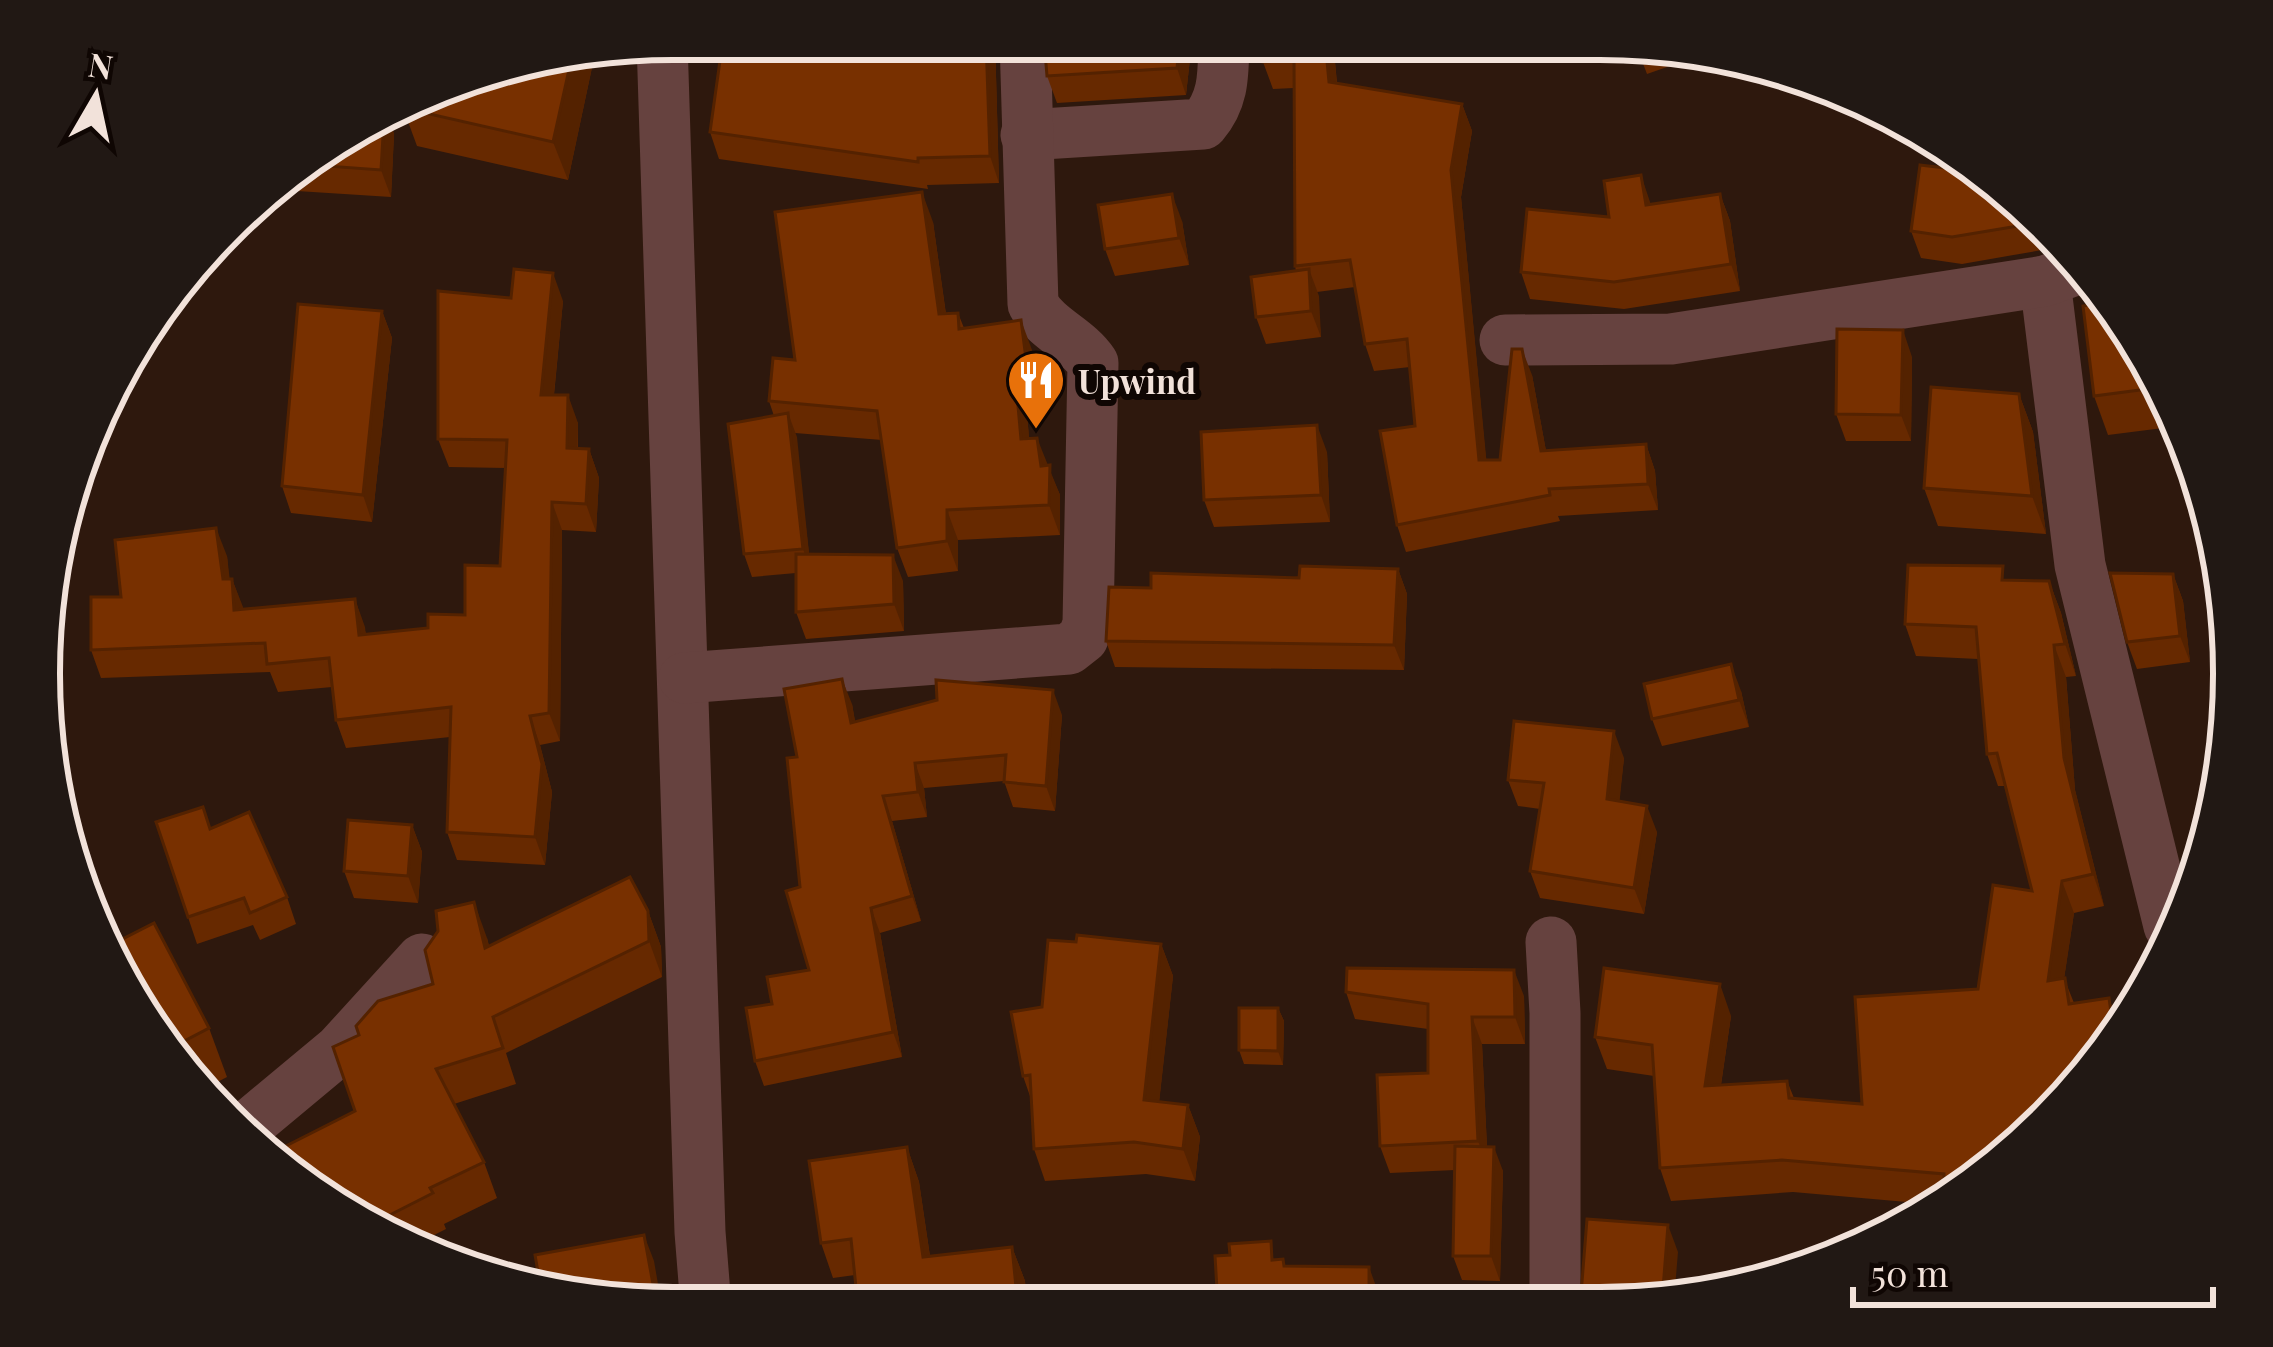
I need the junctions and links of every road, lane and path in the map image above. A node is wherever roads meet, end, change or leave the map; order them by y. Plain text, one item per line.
1 (663, 60) edge
2 (1025, 60) edge
3 (1224, 60) edge
4 (1026, 135) junction
5 (2060, 275) edge
6 (1505, 340) dead end
7 (684, 678) junction
8 (2164, 912) edge
9 (1551, 942) dead end
10 (422, 959) edge
11 (254, 1121) edge
12 (704, 1287) edge
13 (1555, 1287) edge

1 - 7 street
2 - 4 street
3 - 4 street
4 - 7 street
5 - 6 street
5 - 8 street
7 - 12 street
9 - 13 street
10 - 11 street

